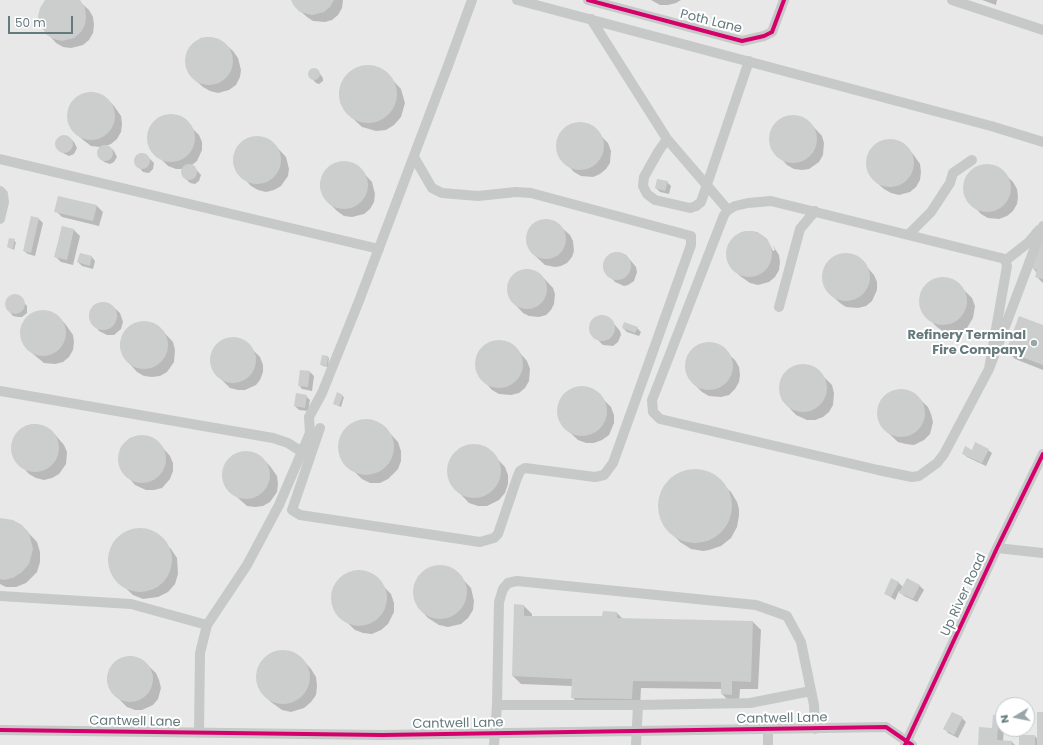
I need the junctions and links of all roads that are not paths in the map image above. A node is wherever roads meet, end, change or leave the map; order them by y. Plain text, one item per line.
1 (472, 0) edge
2 (516, 0) edge
3 (588, 0) edge
4 (784, 0) edge
5 (952, 0) edge
6 (591, 20) junction
7 (1043, 30) edge
8 (749, 61) junction
9 (667, 139) junction
10 (1043, 142) edge
11 (414, 157) junction
12 (0, 159) edge
13 (972, 160) dead end
14 (707, 184) junction
15 (0, 192) edge
16 (728, 210) junction
17 (815, 211) junction
18 (0, 219) edge
19 (1043, 226) edge
20 (908, 235) junction
21 (379, 249) junction
22 (1005, 261) junction
23 (779, 306) dead end
24 (989, 370) junction
25 (0, 390) edge
26 (320, 428) dead end
27 (302, 452) junction
28 (1043, 454) edge
29 (997, 548) junction
30 (1043, 553) edge
31 (0, 596) edge
32 (207, 625) junction
33 (811, 691) junction
34 (497, 705) junction
35 (638, 705) junction
36 (768, 729) junction
37 (815, 729) junction
38 (0, 730) edge
39 (636, 731) junction
40 (199, 733) junction
41 (494, 733) junction
42 (421, 734) junction
43 (382, 740) edge
44 (908, 744) edge
45 (420, 745) edge
46 (494, 745) edge
47 (636, 745) edge
48 (768, 745) edge

1 - 11 street
2 - 6 street
3 - 4 street, Poth Lane
5 - 7 street
6 - 8 street
6 - 9 street
8 - 10 street
8 - 14 street
9 - 14 street
9 - 14 street
11 - 21 street
11 - 26 street
12 - 21 street
13 - 20 street
14 - 16 street
15 - 18 street
16 - 17 street
16 - 24 street
17 - 20 street
17 - 23 street
19 - 22 street
19 - 24 street
20 - 22 street
21 - 27 street
22 - 24 street
25 - 27 street
27 - 32 street
28 - 29 street, Up River Road
29 - 30 street
29 - 44 street, Up River Road
31 - 32 street
32 - 40 street
33 - 34 street
33 - 35 street
33 - 37 street
34 - 35 street
34 - 41 street
35 - 39 street
36 - 37 street, Cantwell Lane
36 - 39 street, Cantwell Lane
36 - 48 street
37 - 44 street, Cantwell Lane
38 - 40 street, Cantwell Lane
39 - 41 street, Cantwell Lane
39 - 47 street
40 - 43 street, Cantwell Lane
41 - 42 street, Cantwell Lane
41 - 46 street
42 - 43 street, Cantwell Lane
42 - 45 street

